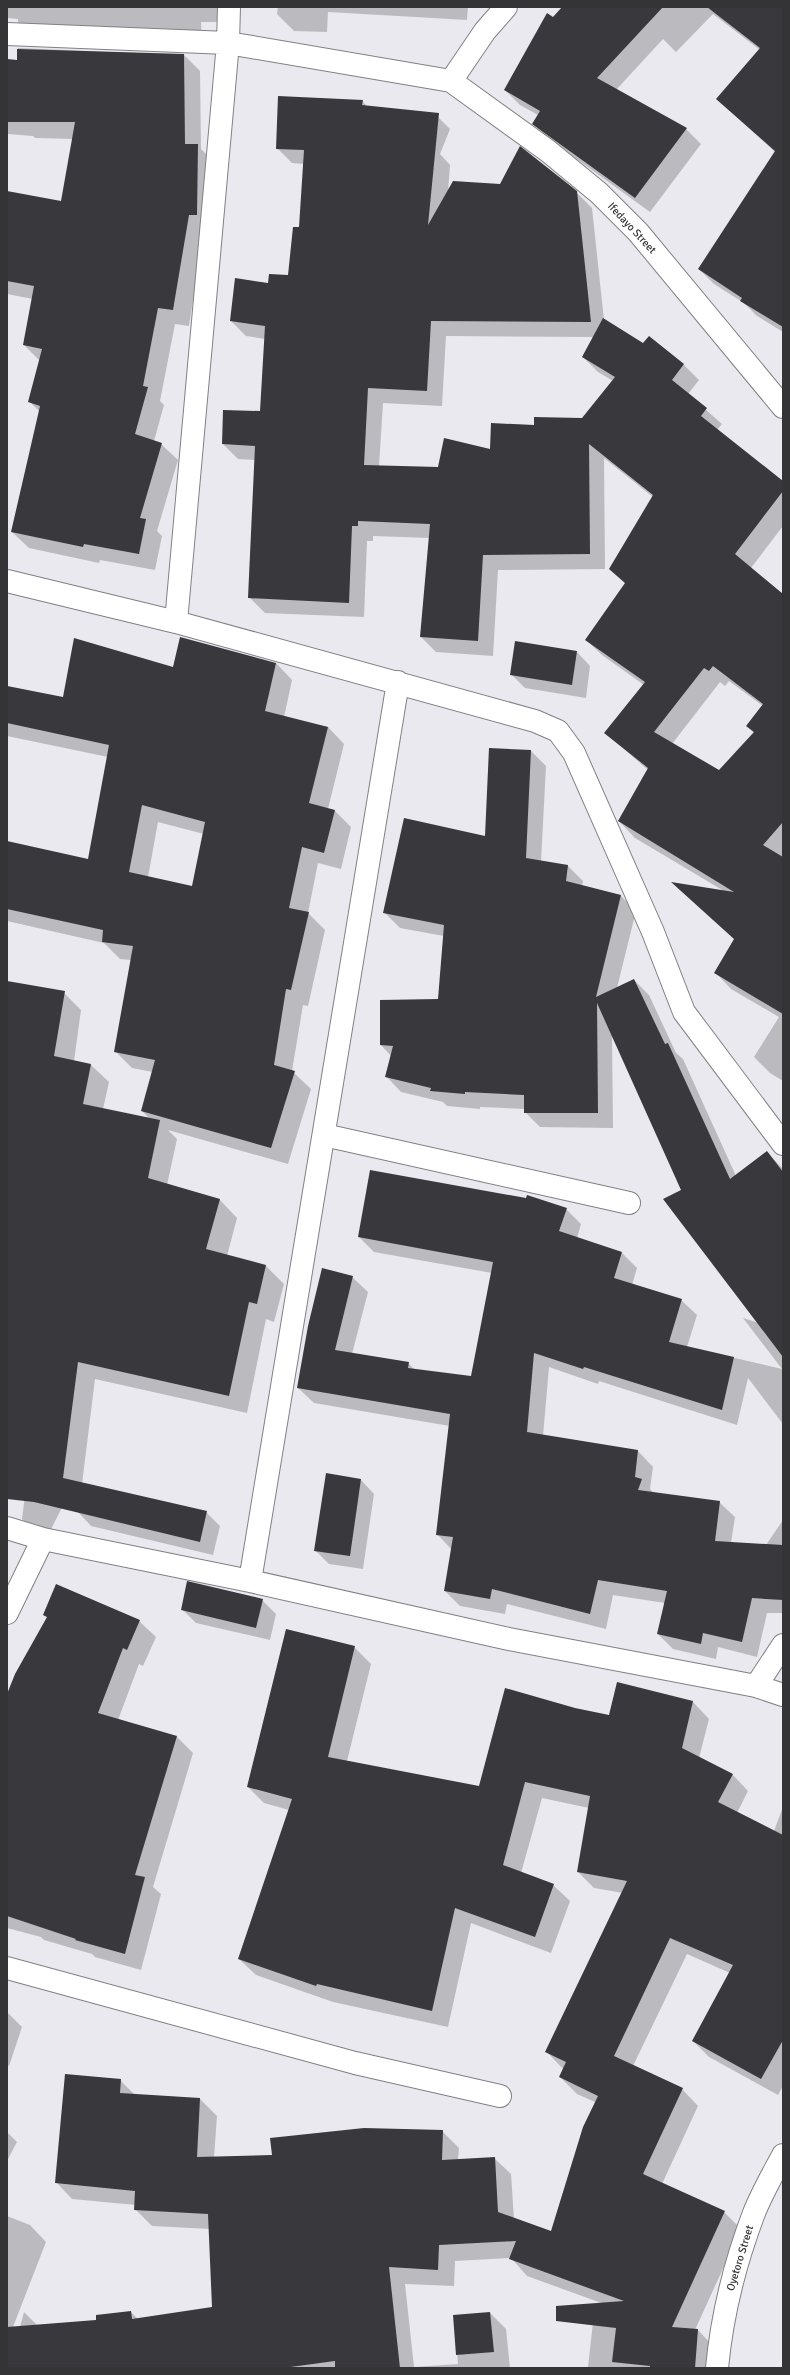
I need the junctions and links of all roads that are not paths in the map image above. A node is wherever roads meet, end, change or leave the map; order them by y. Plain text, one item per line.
1 (229, 7) edge
2 (506, 7) edge
3 (7, 34) edge
4 (228, 44) junction
5 (450, 81) junction
6 (783, 407) edge
7 (7, 580) edge
8 (176, 622) junction
9 (398, 682) junction
10 (324, 1135) junction
11 (783, 1144) edge
12 (628, 1203) dead end
13 (7, 1528) edge
14 (43, 1539) junction
15 (250, 1581) junction
16 (7, 1613) edge
17 (783, 1645) edge
18 (756, 1686) junction
19 (783, 1695) edge
20 (7, 1968) edge
21 (500, 2096) dead end
22 (783, 2155) edge
23 (717, 2368) edge

1 - 4 street
2 - 5 street
3 - 4 street
4 - 5 street
4 - 8 street
5 - 6 street, Ifedayo Street
7 - 8 street
8 - 9 street
9 - 10 street
9 - 11 street
10 - 12 street
10 - 15 street
13 - 14 street
14 - 15 street
14 - 16 street
15 - 18 street
17 - 18 street
18 - 19 street
20 - 21 street
22 - 23 street, Oyetoro Street

